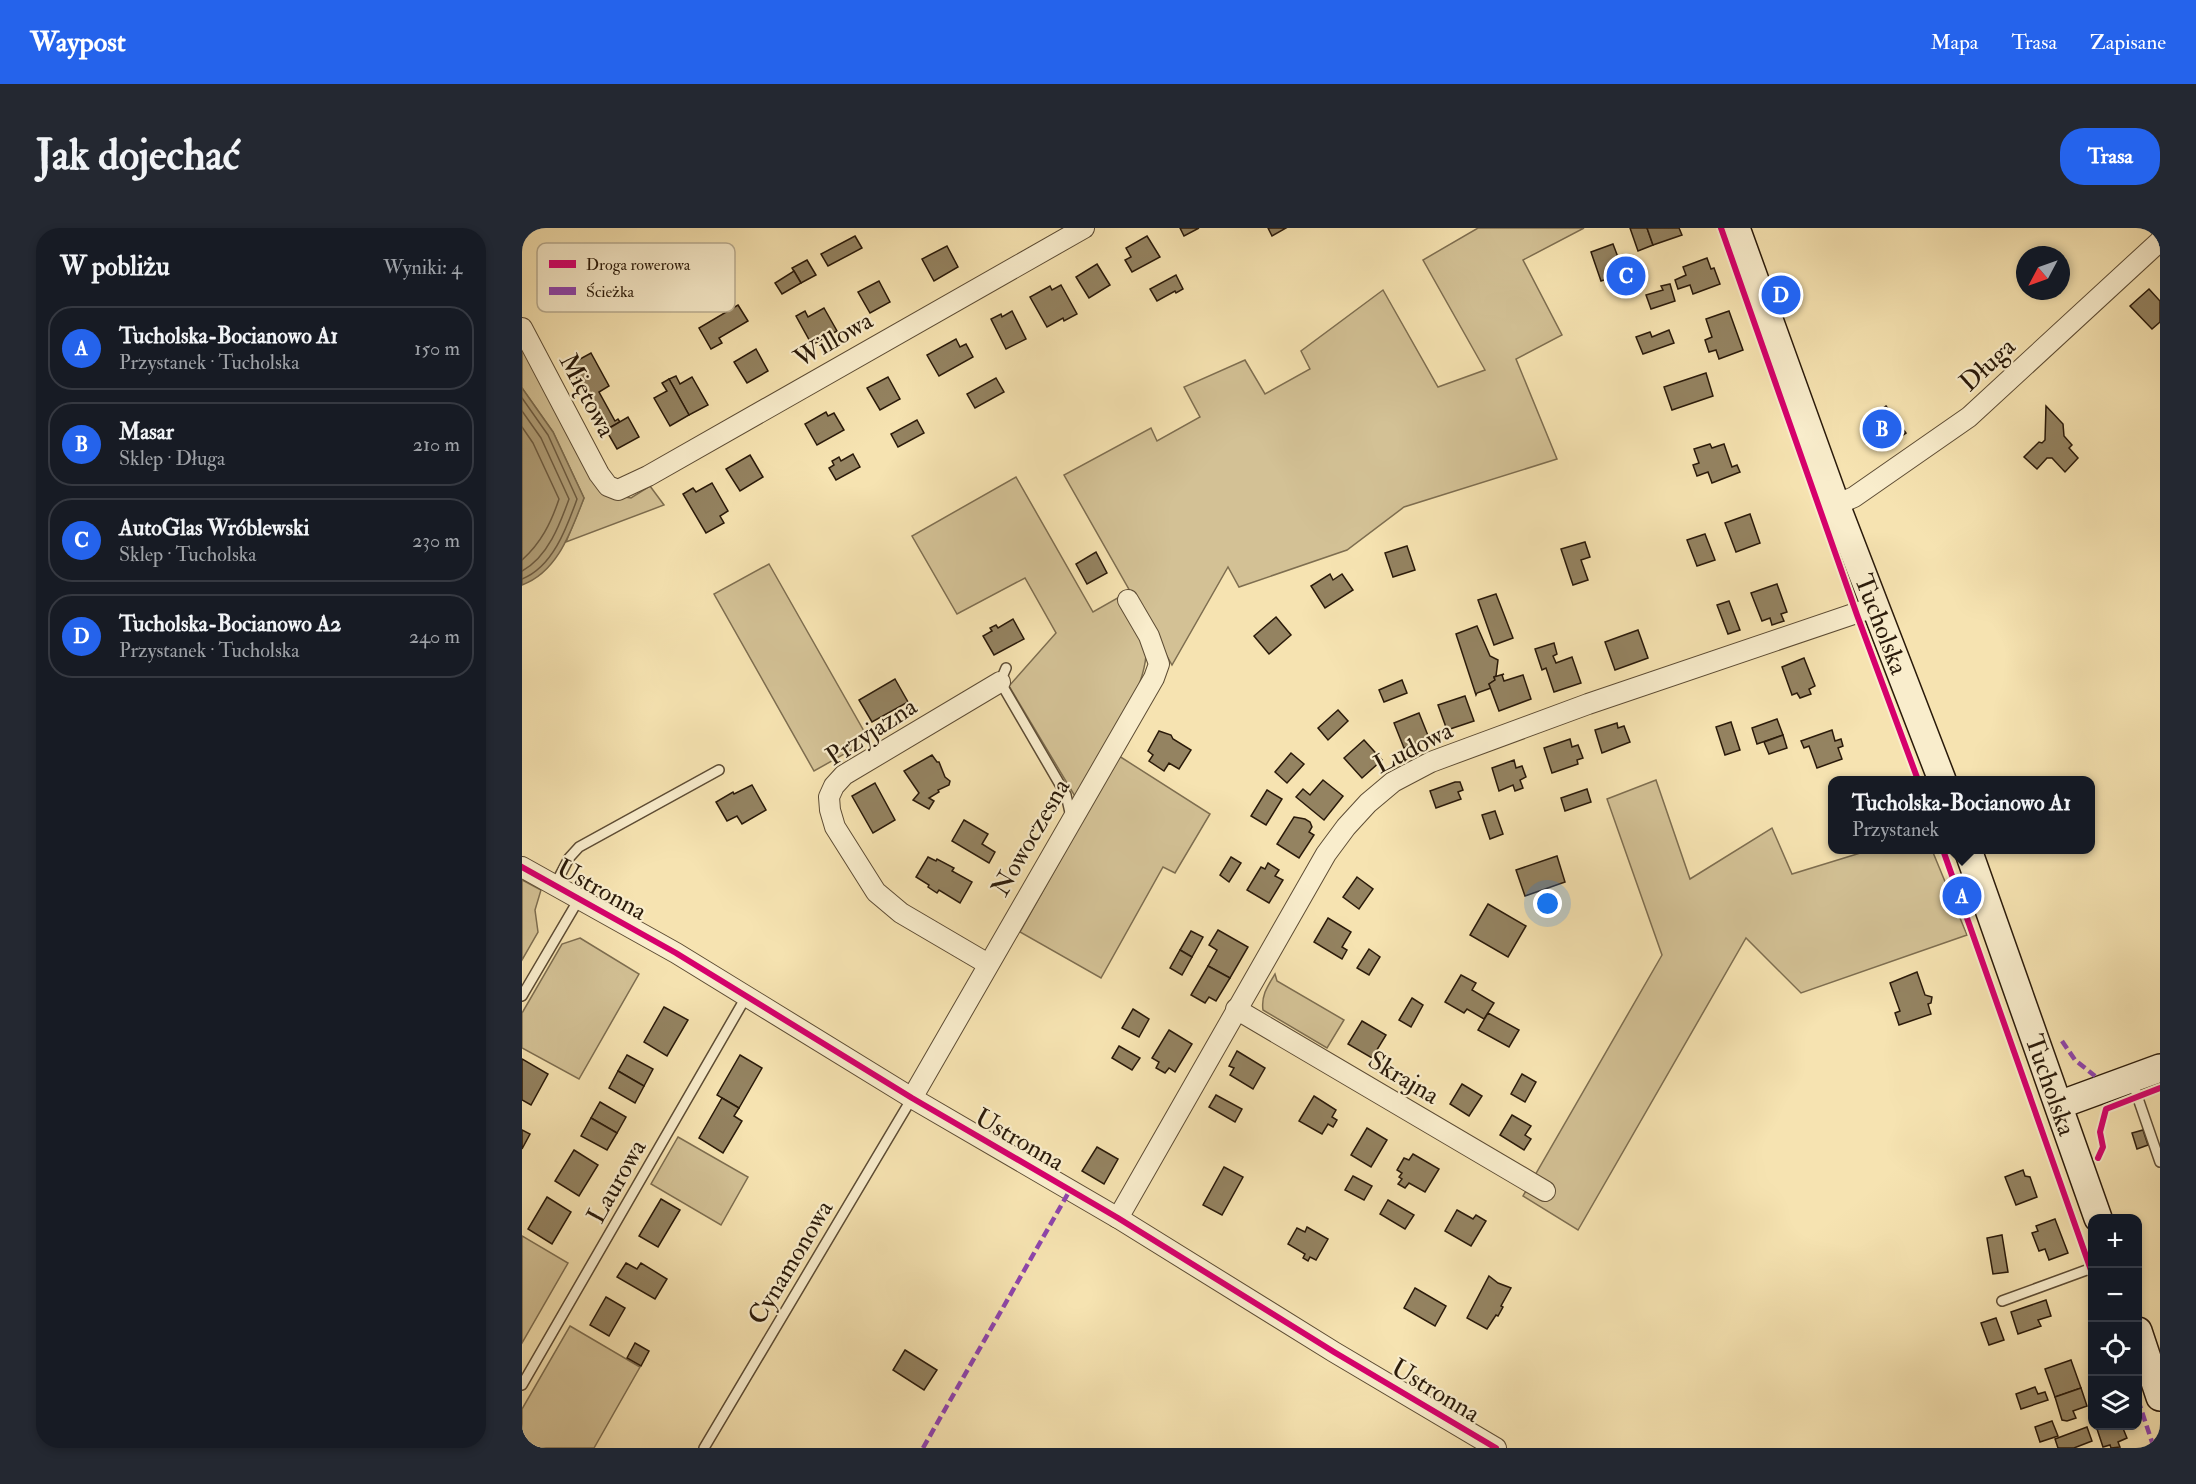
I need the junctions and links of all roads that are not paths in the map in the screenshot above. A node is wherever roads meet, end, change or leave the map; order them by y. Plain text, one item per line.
1 (1084, 228) edge
2 (1736, 228) edge
3 (2160, 241) edge
4 (522, 328) edge
5 (608, 486) joint
6 (1836, 505) junction
7 (1128, 600) dead end
8 (1874, 607) junction
9 (1003, 675) joint
10 (718, 770) dead end
11 (1940, 776) edge
12 (1072, 819) junction
13 (1970, 854) edge
14 (522, 867) edge
15 (555, 885) junction
16 (579, 899) junction
17 (988, 964) junction
18 (522, 996) edge
19 (746, 997) junction
20 (1236, 1009) junction
21 (2160, 1068) edge
22 (2131, 1079) junction
23 (912, 1098) junction
24 (2059, 1105) junction
25 (2160, 1162) edge
26 (1545, 1191) dead end
27 (2097, 1214) edge
28 (1118, 1218) junction
29 (2088, 1269) edge
30 (2002, 1301) dead end
31 (2142, 1343) edge
32 (522, 1385) edge
33 (2160, 1397) edge
34 (704, 1448) edge
35 (1496, 1448) edge

1 - 5 street, Willowa
2 - 6 main road, Tucholska
3 - 6 street, Długa
4 - 5 street, Miętowa
6 - 8 main road, Tucholska
7 - 12 street, Nowoczesna
8 - 11 main road, Tucholska
8 - 20 street, Ludowa
9 - 12 lane
9 - 17 street, Przyjazna
10 - 15 lane
12 - 17 street, Nowoczesna
13 - 24 main road, Tucholska
14 - 15 street, Ustronna
15 - 16 street, Ustronna
16 - 18 lane
16 - 19 street, Ustronna
17 - 23 street, Nowoczesna
19 - 23 street, Ustronna
19 - 32 lane, Laurowa
20 - 26 street, Skrajna
20 - 28 street, Ludowa
21 - 22 main road
22 - 24 main road
22 - 25 lane
23 - 28 street, Ustronna
23 - 34 lane, Cynamonowa
24 - 27 main road, Tucholska
28 - 35 street, Ustronna
29 - 30 lane
31 - 33 main road

